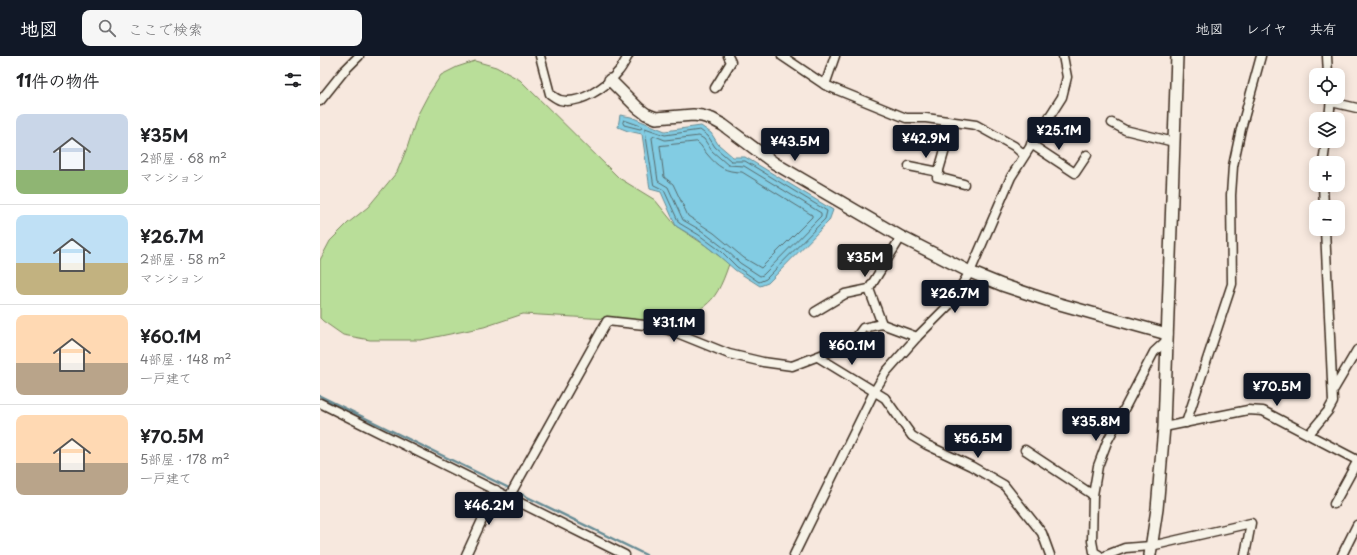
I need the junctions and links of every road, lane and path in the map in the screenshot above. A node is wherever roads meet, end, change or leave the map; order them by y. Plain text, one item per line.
1 (359, 56) edge
2 (540, 56) edge
3 (628, 56) edge
4 (728, 56) edge
5 (782, 56) edge
6 (835, 56) edge
7 (1063, 56) edge
8 (1177, 56) edge
9 (1261, 56) edge
10 (1327, 56) edge
11 (1328, 68) edge
12 (610, 80) junction
13 (825, 85) junction
14 (716, 88) dead end
15 (320, 102) edge
16 (1344, 104) edge
17 (1357, 108) edge
18 (953, 122) junction
19 (1112, 123) dead end
20 (1174, 142) junction
21 (1031, 144) junction
22 (1024, 155) junction
23 (1087, 155) dead end
24 (910, 166) dead end
25 (939, 172) junction
26 (964, 184) dead end
27 (1325, 236) edge
28 (901, 237) junction
29 (970, 272) junction
30 (870, 289) junction
31 (815, 312) dead end
32 (882, 324) junction
33 (917, 337) junction
34 (1167, 337) junction
35 (1357, 350) edge
36 (818, 357) junction
37 (1333, 390) junction
38 (874, 392) junction
39 (320, 403) edge
40 (1186, 423) junction
41 (1164, 427) junction
42 (1309, 434) junction
43 (1026, 450) dead end
44 (1357, 461) edge
45 (496, 490) junction
46 (1094, 495) junction
47 (509, 497) junction
48 (1334, 504) dead end
49 (1357, 525) edge
50 (1150, 551) edge
51 (466, 555) edge
52 (625, 555) edge
53 (794, 555) edge
54 (1050, 555) edge
55 (1098, 555) edge
56 (1107, 555) edge
57 (1245, 555) edge
58 (1342, 555) edge

1 - 15 street
2 - 12 street
3 - 12 street
4 - 14 street
5 - 13 street
6 - 13 street
7 - 21 street
8 - 20 street
9 - 40 street
10 - 11 street
12 - 28 street
13 - 18 street
16 - 17 street
18 - 22 street
18 - 25 street
19 - 20 street
20 - 34 street
21 - 22 street
21 - 23 street
22 - 29 street
24 - 25 street
25 - 26 street
27 - 37 street
28 - 29 street
28 - 30 street
29 - 33 street
29 - 34 street
30 - 31 street
30 - 32 street
32 - 33 street
32 - 36 street
33 - 38 street
34 - 41 street
34 - 46 street
35 - 37 street
36 - 38 street
36 - 47 street
37 - 42 street
38 - 53 street
38 - 54 street
39 - 45 street
40 - 41 street
40 - 42 street
41 - 50 street
42 - 44 street
43 - 46 street
44 - 48 street
45 - 47 street
45 - 51 street
46 - 55 street
47 - 52 street
49 - 58 street
50 - 56 street
50 - 57 street

